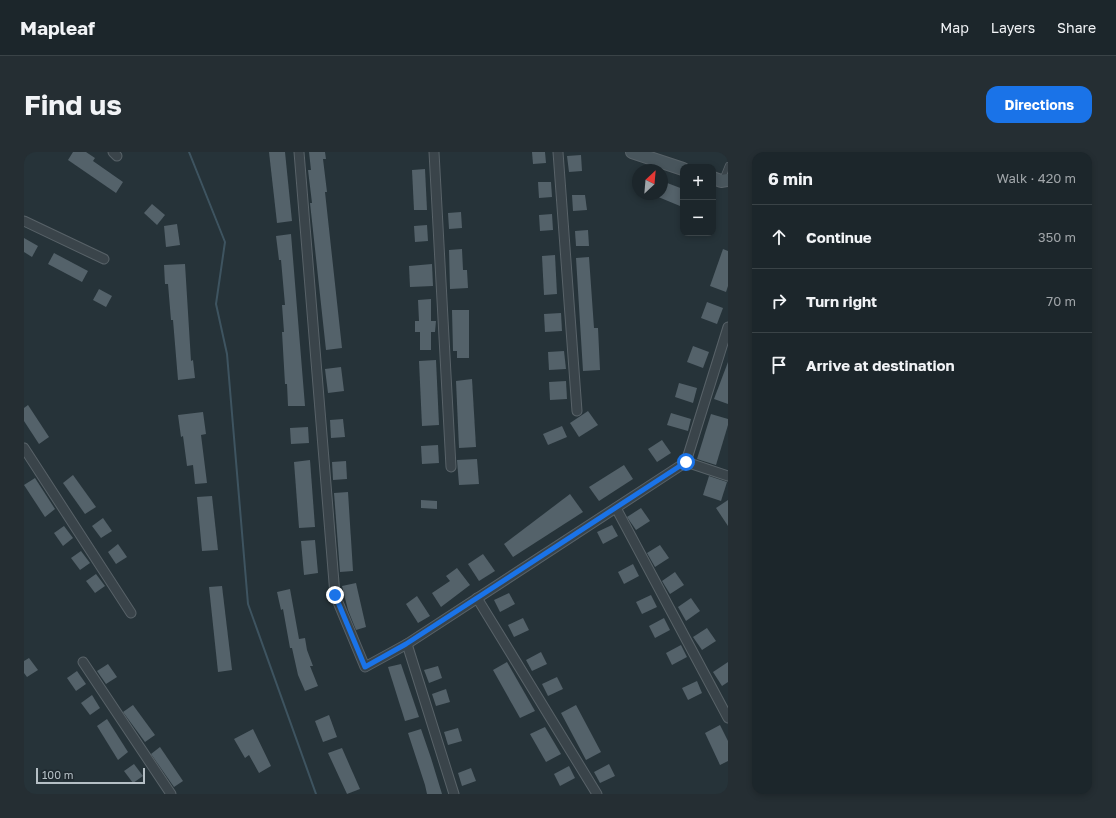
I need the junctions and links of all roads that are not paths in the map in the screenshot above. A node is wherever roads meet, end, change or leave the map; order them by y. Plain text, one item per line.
1 (299, 152) edge
2 (434, 152) edge
3 (558, 152) edge
4 (632, 152) edge
5 (728, 165) edge
6 (680, 168) edge
7 (721, 180) edge
8 (24, 221) edge
9 (104, 259) dead end
10 (728, 327) edge
11 (577, 411) dead end
12 (24, 448) edge
13 (686, 462) junction
14 (451, 467) dead end
15 (728, 476) edge
16 (616, 508) junction
17 (477, 598) junction
18 (131, 613) dead end
19 (406, 644) junction
20 (83, 662) dead end
21 (728, 718) edge
22 (170, 794) edge
23 (454, 794) edge
24 (597, 794) edge

1 - 19 street
2 - 14 street
3 - 11 street
4 - 6 street
5 - 7 lane
8 - 9 street
10 - 13 street
12 - 18 street
13 - 15 street
13 - 16 street
16 - 17 street
16 - 21 street
17 - 19 street
17 - 24 street
19 - 23 street
20 - 22 street

